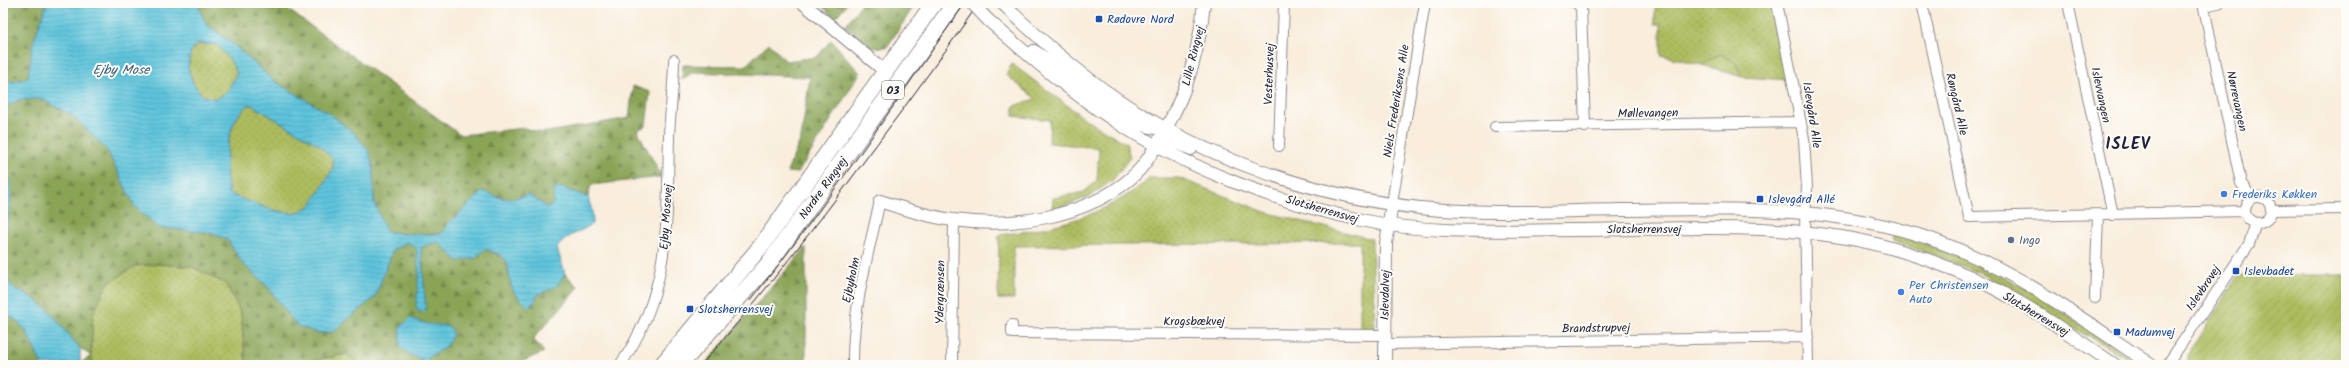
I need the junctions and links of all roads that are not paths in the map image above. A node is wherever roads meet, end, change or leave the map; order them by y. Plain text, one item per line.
1 (803, 3) edge
2 (934, 3) edge
3 (955, 3) edge
4 (972, 3) edge
5 (1003, 3) edge
6 (1204, 3) edge
7 (1284, 3) edge
8 (1425, 3) edge
9 (1576, 3) edge
10 (1777, 3) edge
11 (1922, 3) edge
12 (2068, 3) edge
13 (2218, 3) edge
14 (2203, 4) edge
15 (1007, 36) junction
16 (674, 60) dead end
17 (886, 72) junction
18 (1801, 122) junction
19 (1495, 127) dead end
20 (1585, 127) junction
21 (1166, 128) junction
22 (1156, 145) junction
23 (1279, 146) dead end
24 (1284, 178) junction
25 (2252, 198) junction
26 (880, 201) joint
27 (1392, 203) junction
28 (2346, 209) edge
29 (2271, 210) junction
30 (2245, 211) junction
31 (1805, 213) junction
32 (2098, 215) junction
33 (2113, 215) junction
34 (954, 220) junction
35 (2256, 223) junction
36 (1389, 224) junction
37 (1805, 233) junction
38 (2096, 298) dead end
39 (1012, 324) dead end
40 (1808, 337) junction
41 (1385, 339) junction
42 (620, 365) edge
43 (662, 365) edge
44 (680, 365) edge
45 (853, 365) edge
46 (952, 365) edge
47 (1385, 365) edge
48 (1808, 365) edge
49 (2115, 365) edge
50 (2151, 365) edge
51 (2167, 365) edge

1 - 17 street
2 - 17 main road, Nordre Ringvej / O3
3 - 44 main road, Nordre Ringvej / O3
4 - 15 street, Slotsherrensvej, bridge
5 - 21 street, Slotsherrensvej
6 - 21 street, Lille Ringvej
7 - 23 street, Vesterhusvej
8 - 27 street, Niels Frederiksens Alle
9 - 20 street
10 - 18 street, Islevgård Alle
11 - 32 street, Røngård Alle
12 - 33 street, Islevvangen
13 - 14 street, Nørrevangen
14 - 25 street, Nørrevangen
15 - 21 street, Slotsherrensvej
15 - 22 street, Slotsherrensvej
16 - 42 street, Ejby Mosevej
17 - 43 main road, Nordre Ringvej / O3
18 - 20 street, Møllevangen
18 - 31 street, Islevgård Alle
19 - 20 street, Møllevangen
21 - 22 street
21 - 24 street, Slotsherrensvej
22 - 24 street, Slotsherrensvej
22 - 34 street
22 - 36 street, Slotsherrensvej
24 - 27 street, Slotsherrensvej
25 - 29 street
25 - 30 street
26 - 34 street
26 - 45 street, Ejbyholm
27 - 31 street, Slotsherrensvej
27 - 36 street, Islevdalvej
28 - 29 street
29 - 35 street
30 - 33 street
30 - 35 street
31 - 37 street, Islevgård Alle
31 - 50 street, Slotsherrensvej
32 - 33 street
32 - 38 street
34 - 46 street, Ydergrænsen
35 - 51 street, Islevbrovej
36 - 37 street, Slotsherrensvej
36 - 41 street, Islevdalvej
37 - 40 street, Islevgård Alle
37 - 49 street, Slotsherrensvej
39 - 41 street, Krogsbækvej
40 - 41 street, Brandstrupvej
40 - 48 street, Islevgård Alle
41 - 47 street, Islevdalvej

